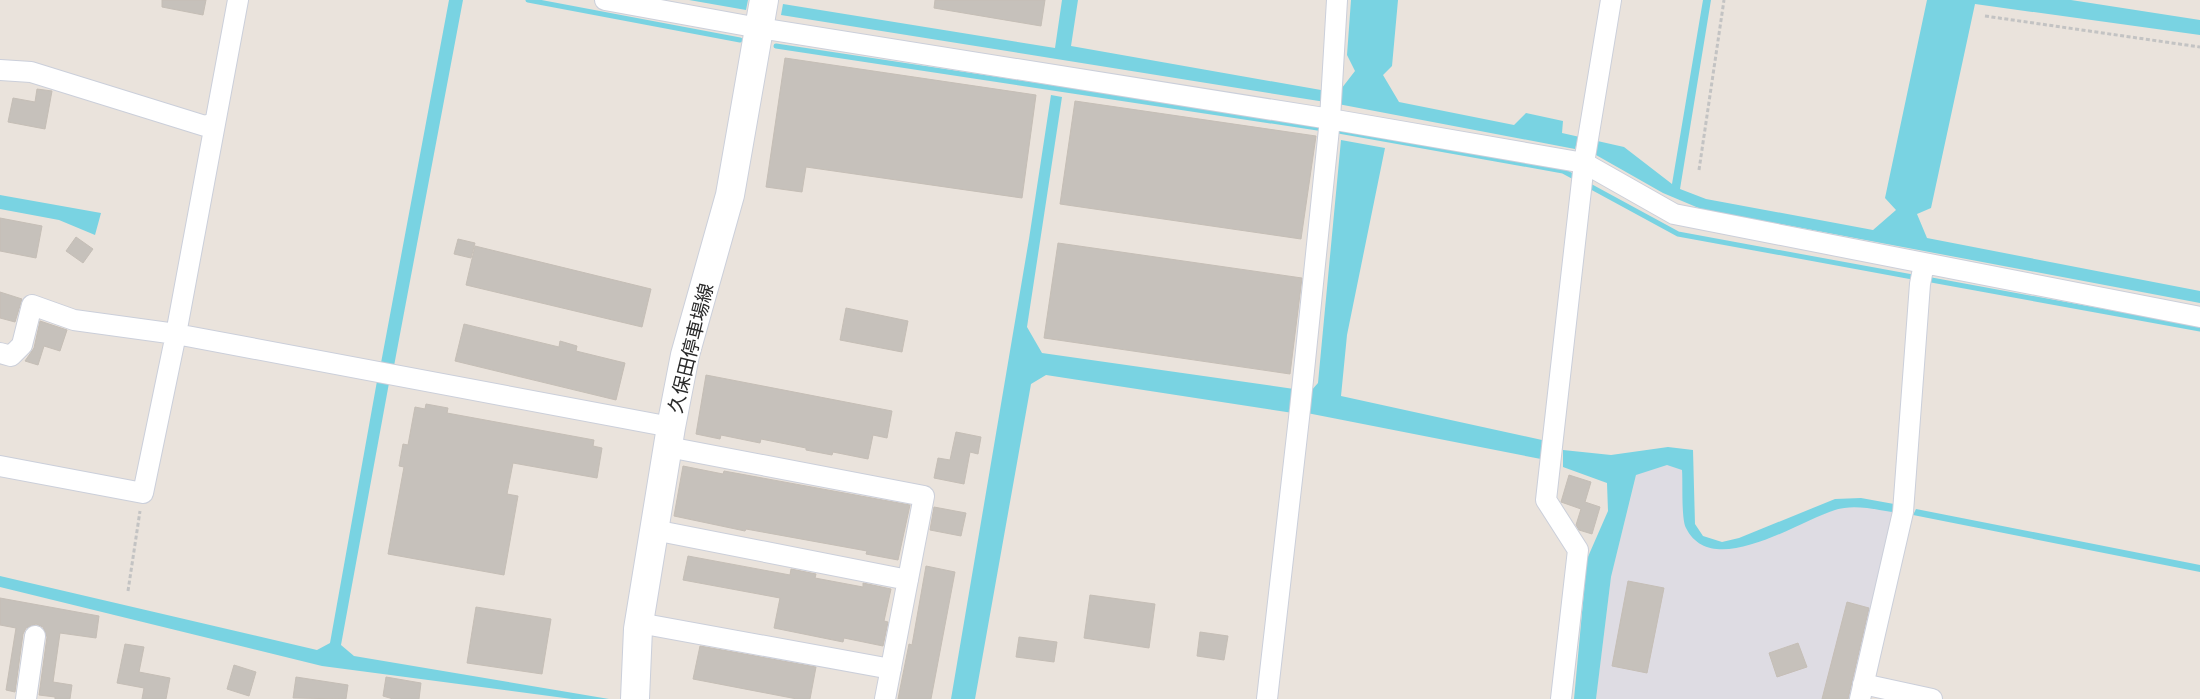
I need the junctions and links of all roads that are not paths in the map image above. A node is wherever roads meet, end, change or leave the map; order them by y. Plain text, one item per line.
1 (238, 0) edge
2 (605, 0) edge
3 (764, 0) edge
4 (1337, 0) edge
5 (1611, 0) edge
6 (759, 28) junction
7 (0, 70) edge
8 (1330, 121) junction
9 (214, 123) junction
10 (1584, 161) junction
11 (1922, 274) junction
12 (2200, 317) edge
13 (176, 334) junction
14 (0, 353) edge
15 (669, 437) junction
16 (0, 466) edge
17 (654, 530) junction
18 (908, 580) junction
19 (639, 623) junction
20 (34, 636) dead end
21 (891, 668) junction
22 (1862, 692) edge
23 (26, 699) edge
24 (635, 699) edge
25 (885, 699) edge
26 (1267, 699) edge
27 (1561, 699) edge
28 (1932, 699) edge

1 - 9 street
2 - 6 street
3 - 6 main road, 久保田停車場線
4 - 8 street
5 - 10 street
6 - 8 street
6 - 15 main road, 久保田停車場線
7 - 9 street
8 - 10 street
8 - 26 street
9 - 13 street
10 - 11 street
10 - 27 street
11 - 12 street
11 - 22 street
13 - 14 street
13 - 15 street
13 - 16 street
15 - 17 main road, 久保田停車場線
15 - 18 street
17 - 18 street
17 - 19 main road, 久保田停車場線
18 - 21 street
19 - 21 street
19 - 24 main road, 久保田停車場線
20 - 23 street
21 - 25 street
22 - 28 street

